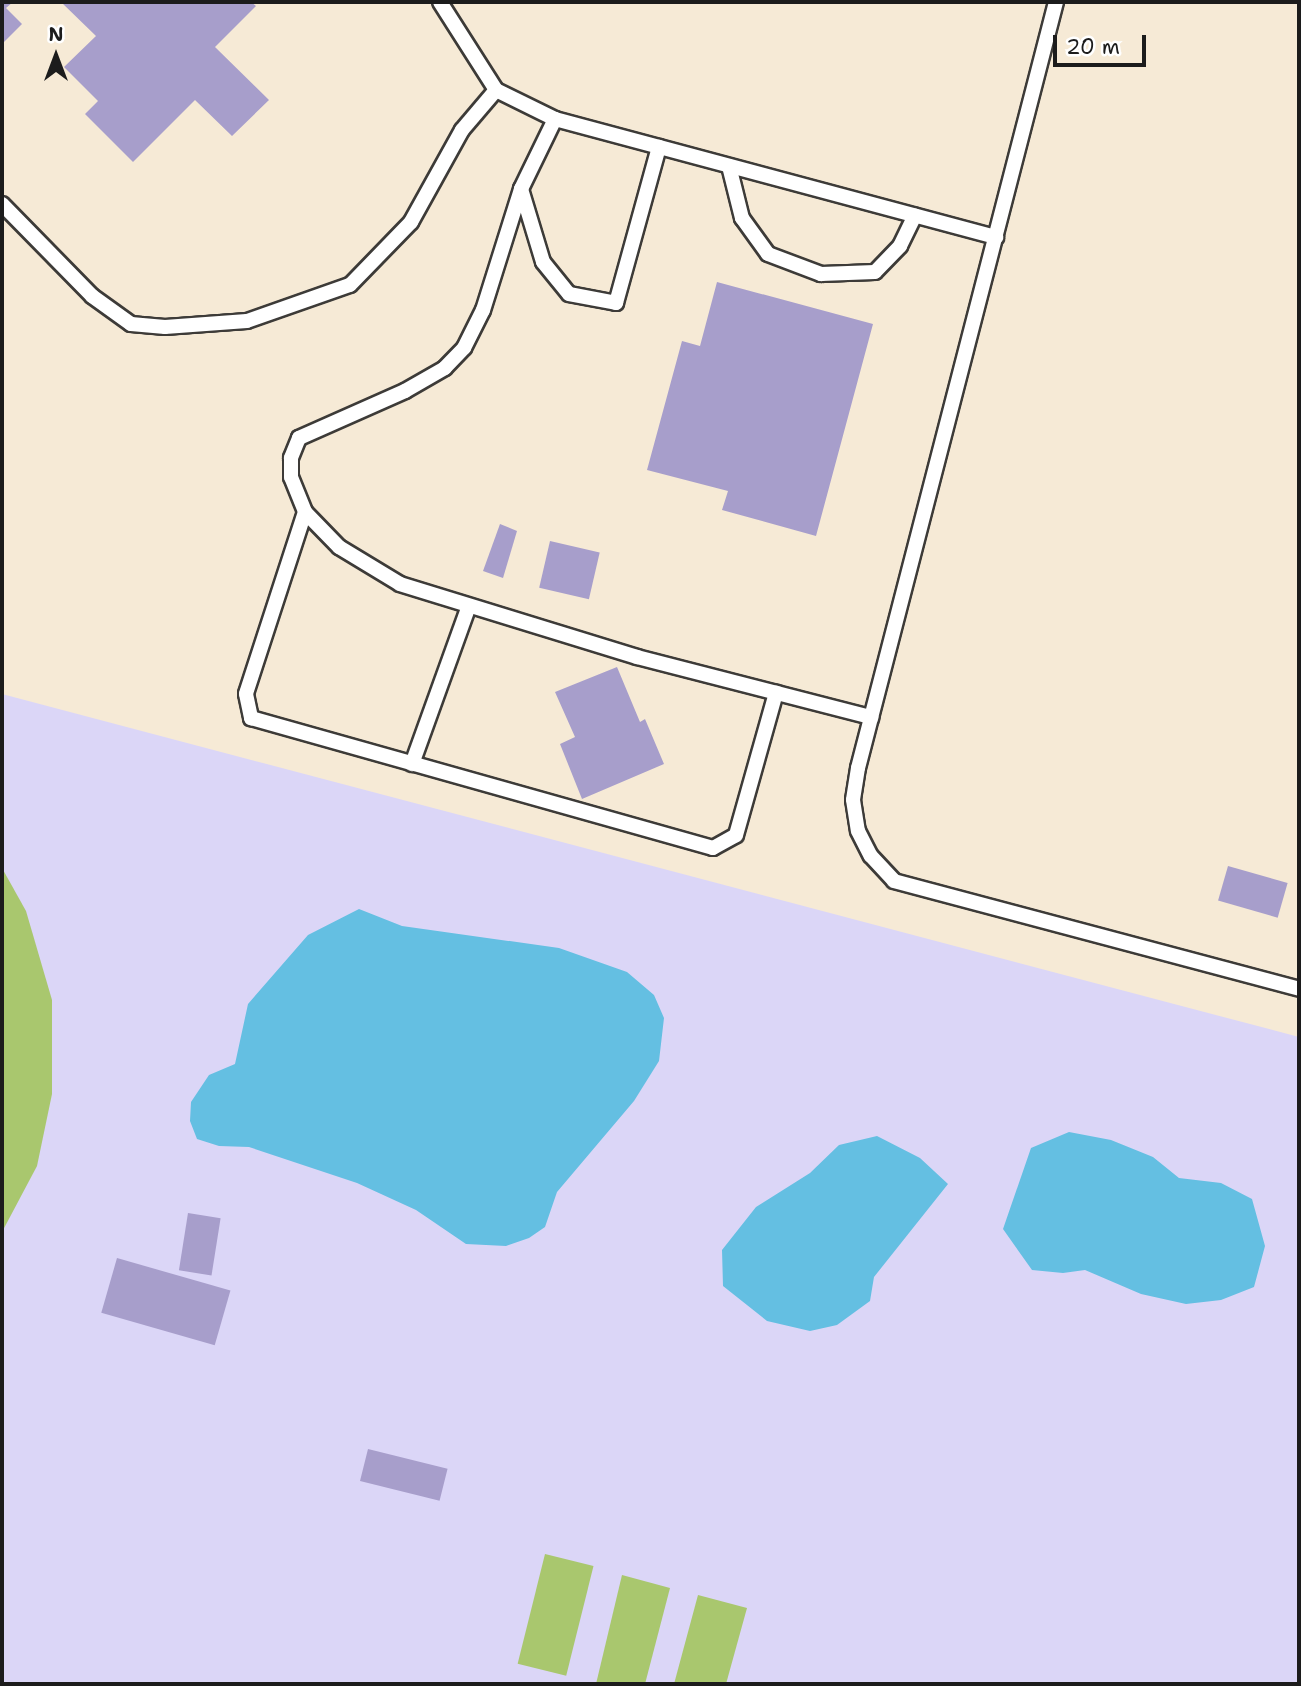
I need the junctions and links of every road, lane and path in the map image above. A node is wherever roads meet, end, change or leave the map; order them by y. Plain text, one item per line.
1 (440, 2) edge
2 (1056, 2) edge
3 (496, 90) junction
4 (555, 119) junction
5 (659, 147) junction
6 (729, 166) junction
7 (521, 189) junction
8 (2, 204) edge
9 (915, 215) junction
10 (996, 237) junction
11 (305, 512) junction
12 (469, 606) junction
13 (776, 693) junction
14 (871, 717) junction
15 (412, 764) junction
16 (1299, 989) edge

1 - 3 lane
2 - 10 lane
3 - 4 lane
3 - 8 lane
4 - 5 lane
4 - 7 lane
5 - 6 lane
5 - 7 lane
6 - 9 lane
6 - 9 lane
7 - 11 lane
9 - 10 lane
10 - 14 lane
11 - 12 lane
11 - 15 lane
12 - 13 lane
12 - 15 lane
13 - 14 lane
13 - 15 lane
14 - 16 lane

